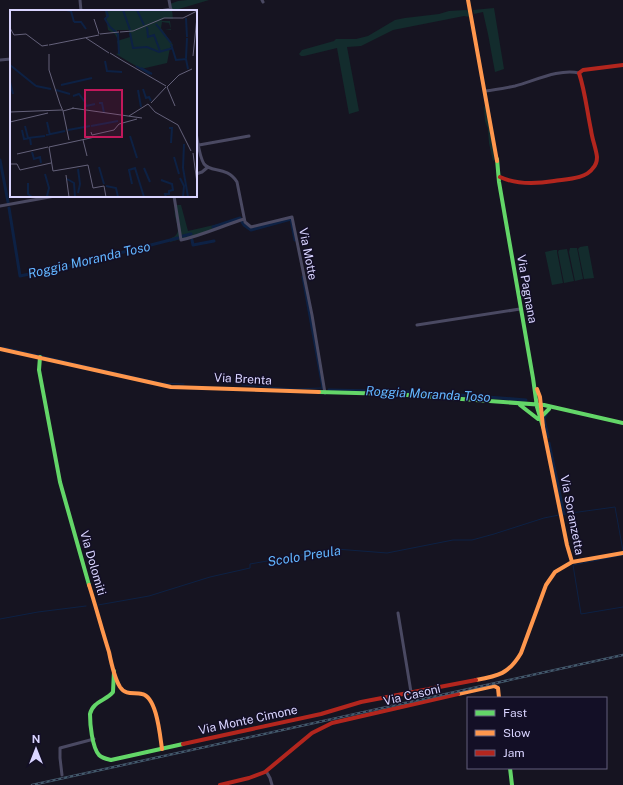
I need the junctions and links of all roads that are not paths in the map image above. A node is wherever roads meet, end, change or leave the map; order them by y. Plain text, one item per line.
1 (80, 0) edge
2 (169, 0) edge
3 (468, 0) edge
4 (81, 10) edge
5 (171, 10) edge
6 (10, 59) edge
7 (0, 60) edge
8 (623, 66) edge
9 (579, 72) junction
10 (484, 91) junction
11 (249, 136) dead end
12 (197, 137) edge
13 (199, 145) junction
14 (497, 159) junction
15 (208, 167) junction
16 (197, 174) edge
17 (501, 181) junction
18 (50, 197) edge
19 (174, 197) edge
20 (0, 206) edge
21 (244, 219) junction
22 (520, 309) junction
23 (417, 325) dead end
24 (1, 349) edge
25 (40, 357) junction
26 (535, 385) junction
27 (325, 393) junction
28 (536, 397) junction
29 (486, 401) junction
30 (529, 403) junction
31 (514, 404) junction
32 (520, 405) junction
33 (539, 406) junction
34 (549, 409) junction
35 (581, 414) junction
36 (543, 415) junction
37 (540, 421) junction
38 (623, 423) edge
39 (543, 427) junction
40 (623, 553) edge
41 (572, 562) junction
42 (398, 613) dead end
43 (114, 670) junction
44 (496, 676) joint
45 (411, 692) junction
46 (499, 697) edge
47 (94, 740) junction
48 (162, 749) junction
49 (510, 769) edge
50 (266, 771) junction
51 (62, 775) dead end
52 (220, 785) edge
53 (272, 785) edge
54 (512, 785) edge

1 - 4 street
2 - 5 street
3 - 10 street, Via Pagnana
6 - 7 street
8 - 9 street
9 - 10 street
9 - 17 street
10 - 14 street, Via Pagnana
11 - 13 street
12 - 13 street
13 - 15 street
14 - 17 street, Via Pagnana
14 - 17 street, Via Pagnana
15 - 16 street
15 - 21 street
17 - 22 street, Via Pagnana
18 - 20 street
19 - 21 street
21 - 27 street, Via Motte
22 - 23 street
22 - 26 street, Via Pagnana
24 - 25 street, Via Brenta
25 - 27 street, Via Brenta
25 - 43 street, Via Dolomiti
26 - 28 street, Via Pagnana
26 - 33 street, Via Pagnana
27 - 29 street, Via Brenta
28 - 30 street
28 - 33 street, Via Pagnana
29 - 30 street, Via Brenta
29 - 31 street, Via Brenta
30 - 33 street, Via Brenta
31 - 32 street, Via Brenta
31 - 33 street
32 - 33 street, Via Brenta
32 - 37 street
33 - 34 street, Via Brenta
33 - 35 street, Via Brenta
33 - 36 street, Via Soranzetta
33 - 37 street, Via Soranzetta
34 - 35 street, Via Brenta
34 - 36 street
35 - 38 street, Via Brenta
36 - 39 street, Via Soranzetta
37 - 39 street, Via Soranzetta
39 - 41 street, Via Soranzetta
40 - 41 street
41 - 44 street, Via Soranzetta
42 - 45 street
43 - 47 street, Via Monte Cimone
43 - 48 street, Via Dolomiti
44 - 45 street, Via Monte Cimone
45 - 48 street, Via Monte Cimone
46 - 50 street, Via Casoni
47 - 48 street, Via Monte Cimone
47 - 51 street
49 - 54 street
50 - 52 street
50 - 53 street

